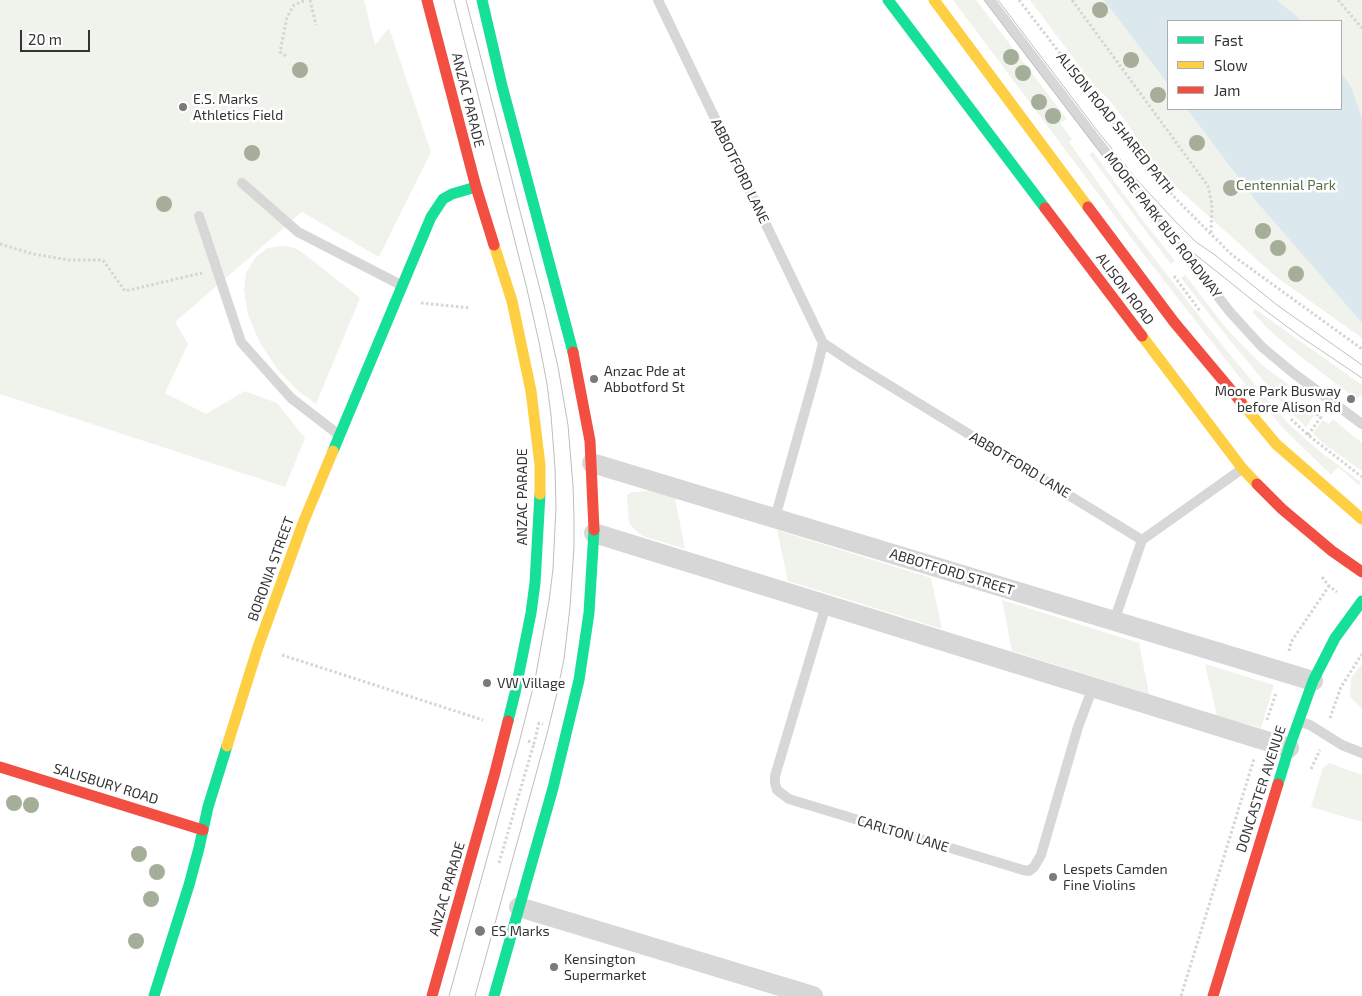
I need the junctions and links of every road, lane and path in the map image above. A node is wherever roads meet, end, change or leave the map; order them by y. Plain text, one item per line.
1 (308, 0) edge
2 (427, 0) edge
3 (482, 0) edge
4 (658, 0) edge
5 (888, 0) edge
6 (934, 0) edge
7 (990, 0) edge
8 (1019, 0) edge
9 (1072, 0) edge
10 (1338, 0) edge
11 (316, 25) dead end
12 (1362, 28) edge
13 (286, 56) dead end
14 (242, 183) dead end
15 (476, 187) junction
16 (199, 216) dead end
17 (1211, 234) junction
18 (0, 244) edge
19 (205, 272) dead end
20 (402, 285) junction
21 (418, 302) dead end
22 (470, 308) dead end
23 (823, 343) junction
24 (1362, 349) edge
25 (1314, 412) dead end
26 (1362, 424) edge
27 (1308, 435) dead end
28 (340, 436) junction
29 (592, 463) junction
30 (1242, 468) junction
31 (775, 518) junction
32 (1362, 519) edge
33 (594, 533) junction
34 (1142, 540) junction
35 (1317, 572) dead end
36 (1362, 572) edge
37 (1362, 602) edge
38 (826, 605) junction
39 (1114, 621) junction
40 (258, 647) junction
41 (1362, 654) edge
42 (1282, 672) junction
43 (1313, 681) junction
44 (1093, 687) junction
45 (1341, 687) dead end
46 (488, 721) dead end
47 (1299, 722) junction
48 (546, 725) dead end
49 (1261, 739) junction
50 (527, 741) dead end
51 (534, 743) junction
52 (1289, 748) junction
53 (1362, 753) edge
54 (0, 768) edge
55 (203, 830) junction
56 (499, 863) dead end
57 (518, 907) junction
58 (154, 996) edge
59 (432, 996) edge
60 (494, 996) edge
61 (813, 996) edge
62 (1181, 996) edge
63 (1213, 996) edge

1 - 11 path
1 - 13 path
2 - 15 main road, ANZAC PARADE
3 - 29 main road
4 - 23 lane, ABBOTFORD LANE
5 - 30 main road, ALISON ROAD
6 - 32 main road, ALISON ROAD
7 - 26 lane, MOORE PARK BUS ROADWAY
8 - 17 path, ALISON ROAD SHARED PATH
9 - 17 path
10 - 12 path
14 - 20 lane
15 - 20 main road, BORONIA STREET
15 - 59 main road, ANZAC PARADE
16 - 28 lane
17 - 24 path, ALISON ROAD SHARED PATH
18 - 19 path
20 - 28 main road, BORONIA STREET
21 - 22 path
23 - 31 lane
23 - 34 lane, ABBOTFORD LANE
25 - 27 path
28 - 40 main road, BORONIA STREET
29 - 31 street, ABBOTFORD STREET
29 - 33 main road
30 - 34 lane
30 - 36 main road, ALISON ROAD
31 - 39 street, ABBOTFORD STREET
33 - 38 street
33 - 57 main road
34 - 39 lane
35 - 42 path
37 - 43 main road, DONCASTER AVENUE
38 - 44 street
38 - 44 lane, CARLTON LANE
39 - 42 street, ABBOTFORD STREET
40 - 46 path
40 - 55 main road, BORONIA STREET
41 - 45 path
42 - 43 street, ABBOTFORD STREET
42 - 49 path
43 - 47 main road, DONCASTER AVENUE
44 - 49 street
47 - 52 main road, DONCASTER AVENUE
47 - 53 lane
48 - 51 path
49 - 52 street
49 - 62 path
50 - 51 path
51 - 56 path
52 - 63 main road, DONCASTER AVENUE
54 - 55 main road, SALISBURY ROAD
55 - 58 main road, BORONIA STREET
57 - 60 main road
57 - 61 street

